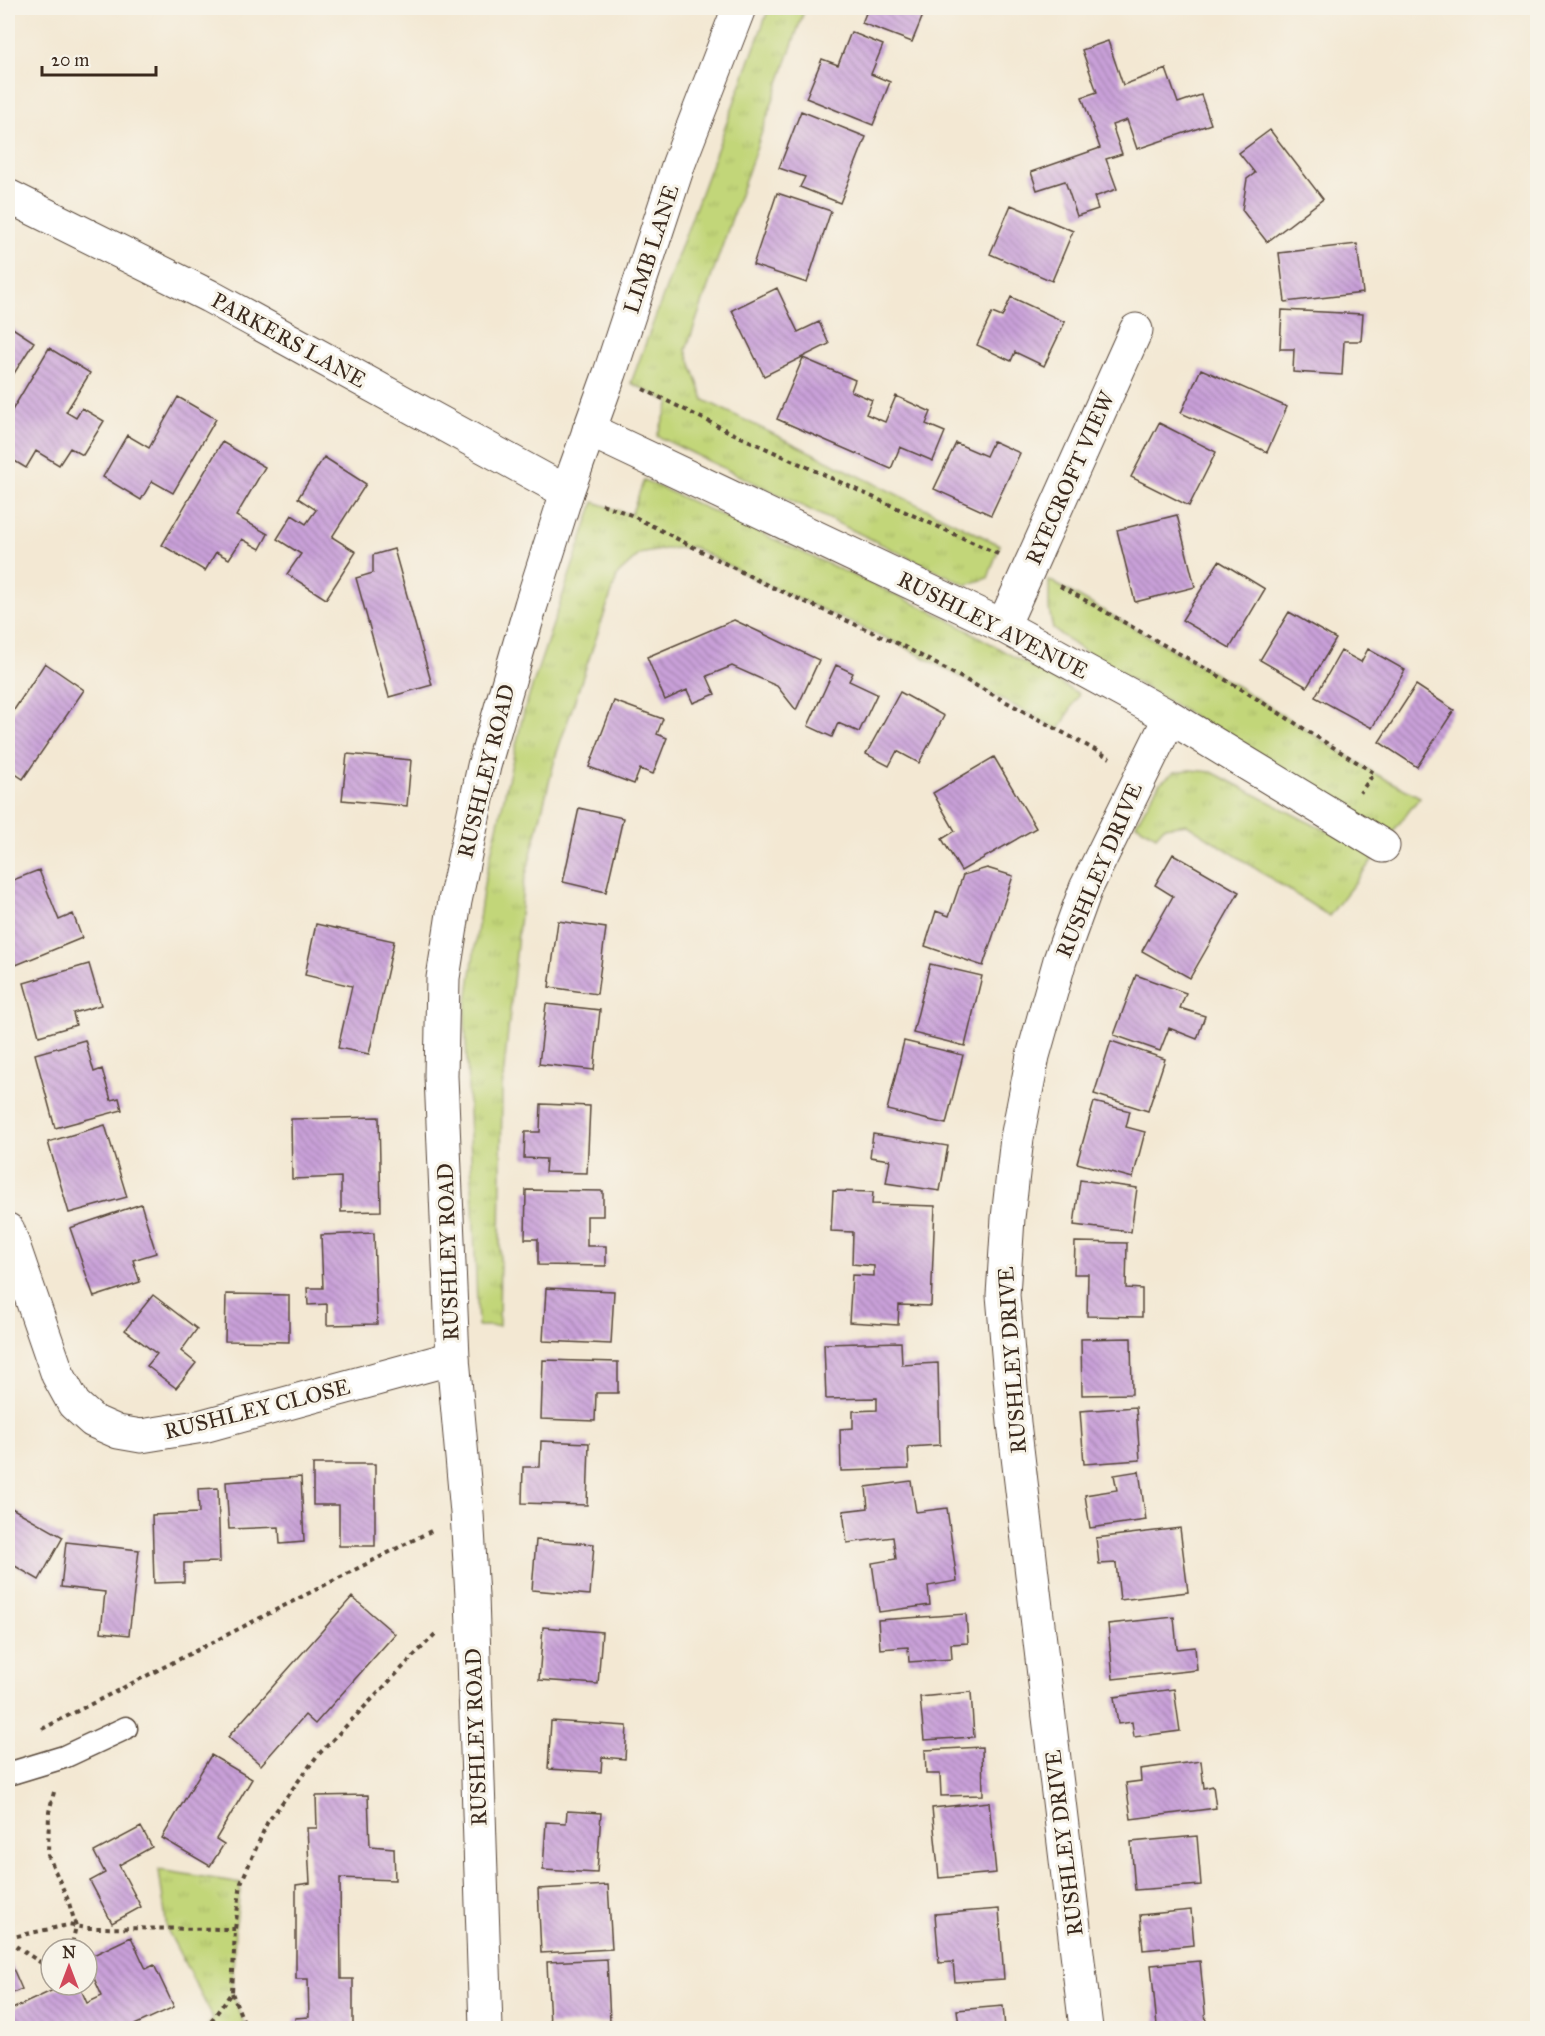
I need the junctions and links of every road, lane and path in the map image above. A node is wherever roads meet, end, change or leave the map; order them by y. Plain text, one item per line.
1 (739, 8) edge
2 (8, 196) edge
3 (1136, 330) dead end
4 (589, 430) junction
5 (567, 492) junction
6 (1004, 626) junction
7 (1170, 717) junction
8 (1140, 775) junction
9 (1383, 846) dead end
10 (8, 1230) edge
11 (453, 1358) junction
12 (467, 1513) junction
13 (472, 1596) junction
14 (126, 1728) dead end
15 (35, 1733) dead end
16 (64, 1757) junction
17 (8, 1774) edge
18 (76, 1926) junction
19 (235, 1929) junction
20 (74, 1937) edge
21 (8, 1940) edge
22 (39, 1961) edge
23 (232, 1992) junction
24 (206, 2028) edge
25 (246, 2028) edge
26 (486, 2028) edge
27 (1086, 2028) edge

1 - 4 street, LIMB LANE
2 - 5 street, PARKERS LANE
3 - 6 street, RYECROFT VIEW
4 - 5 street, LIMB LANE
4 - 6 street, RUSHLEY AVENUE
5 - 8 path
5 - 11 street, RUSHLEY ROAD
6 - 7 street, RUSHLEY AVENUE
7 - 8 street, RUSHLEY DRIVE
7 - 9 street, RUSHLEY AVENUE
8 - 27 street, RUSHLEY DRIVE
10 - 11 street, RUSHLEY CLOSE
11 - 12 street, RUSHLEY ROAD
12 - 13 street, RUSHLEY ROAD
12 - 15 path
13 - 19 path
13 - 26 street, RUSHLEY ROAD
14 - 16 lane
16 - 17 lane
16 - 18 path
18 - 19 path
18 - 20 path
18 - 21 path
19 - 23 path
21 - 22 path
23 - 24 path
23 - 25 path

